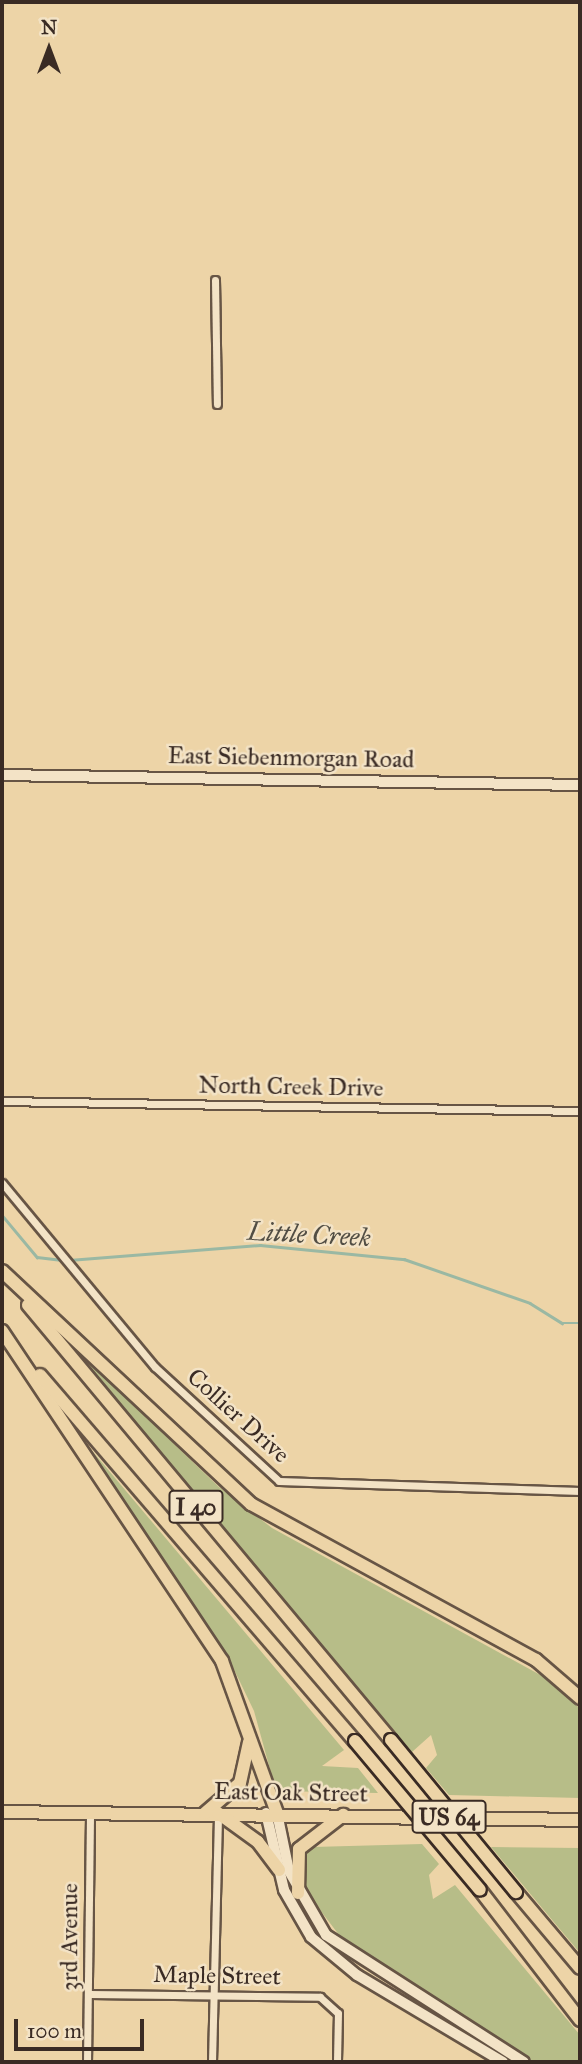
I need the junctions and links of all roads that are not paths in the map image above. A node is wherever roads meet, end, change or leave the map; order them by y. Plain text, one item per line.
1 (215, 280) dead end
2 (218, 404) dead end
3 (2, 775) edge
4 (580, 785) edge
5 (2, 1101) edge
6 (580, 1111) edge
7 (2, 1183) edge
8 (2, 1273) edge
9 (2, 1330) edge
10 (580, 1491) edge
11 (580, 1698) edge
12 (250, 1735) junction
13 (2, 1812) edge
14 (90, 1812) junction
15 (211, 1813) junction
16 (272, 1813) junction
17 (346, 1814) junction
18 (580, 1820) edge
19 (279, 1870) junction
20 (298, 1893) junction
21 (580, 1968) edge
22 (90, 1994) junction
23 (213, 1995) junction
24 (580, 2020) edge
25 (87, 2062) edge
26 (212, 2062) edge
27 (337, 2062) edge
28 (503, 2062) edge
29 (524, 2062) edge

1 - 2 street
3 - 4 street, East Siebenmorgan Road
5 - 6 street, North Creek Drive
7 - 10 street, Collier Drive
8 - 11 highway
8 - 21 highway, I 40, bridge
9 - 12 highway
9 - 24 highway, I 40, bridge
12 - 15 highway
12 - 16 highway
13 - 14 highway, East Oak Street / US 64
14 - 15 highway, East Oak Street / US 64
14 - 22 street, 3rd Avenue
15 - 16 highway, East Oak Street / US 64
15 - 19 highway
15 - 23 street
16 - 17 highway, East Oak Street / US 64
16 - 19 street
16 - 20 street
17 - 18 highway, East Oak Street / US 64
17 - 20 highway
19 - 28 street
20 - 29 street
22 - 23 street, Maple Street
22 - 25 street, 3rd Avenue
23 - 26 street
23 - 27 street, Maple Street

